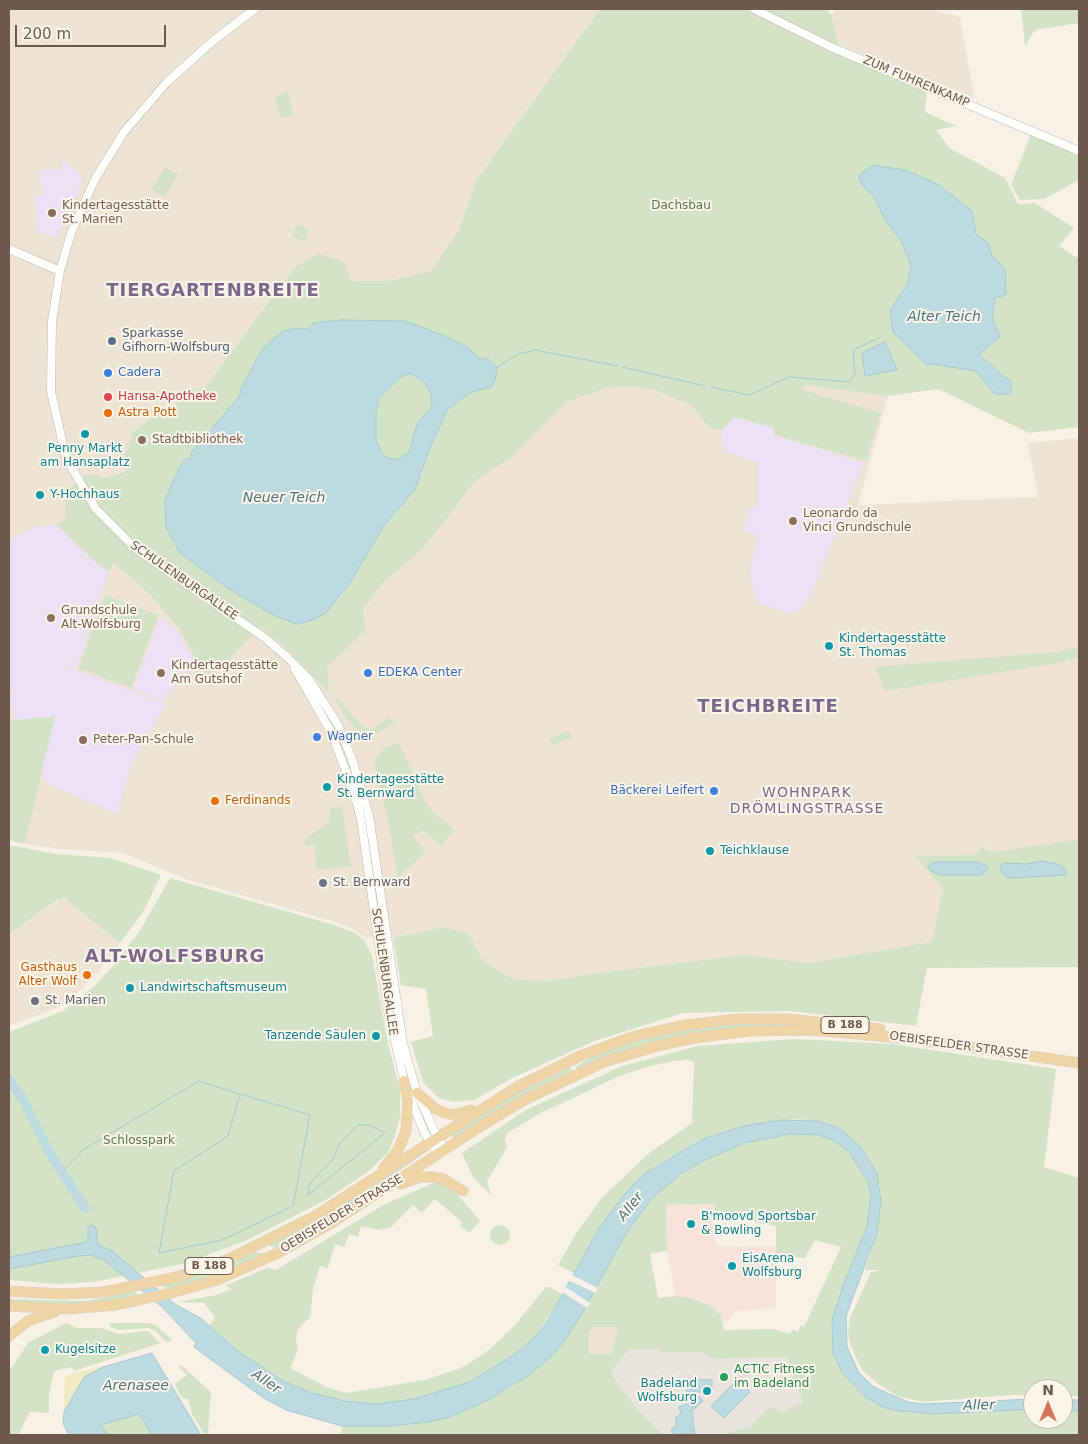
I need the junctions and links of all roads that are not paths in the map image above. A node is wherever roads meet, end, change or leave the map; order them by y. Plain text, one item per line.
1 (255, 9) edge
2 (754, 9) edge
3 (1079, 151) edge
4 (9, 249) edge
5 (60, 271) junction
6 (287, 657) junction
7 (350, 752) junction
8 (341, 755) junction
9 (1079, 1056) edge
10 (1079, 1062) edge
11 (404, 1080) junction
12 (417, 1093) junction
13 (489, 1103) junction
14 (433, 1139) junction
15 (442, 1151) junction
16 (377, 1176) junction
17 (463, 1191) dead end
18 (372, 1198) junction
19 (9, 1291) edge
20 (9, 1306) edge
21 (70, 1309) junction
22 (9, 1336) edge

1 - 5 street, SCHULENBURGALLEE
2 - 3 street, ZUM FUHRENKAMP
4 - 5 street
5 - 6 street, SCHULENBURGALLEE
6 - 7 street, SCHULENBURGALLEE
6 - 8 street, SCHULENBURGALLEE
7 - 8 street
7 - 12 street, SCHULENBURGALLEE
8 - 11 street, SCHULENBURGALLEE
9 - 13 main road, OEBISFELDER STRASSE / B 188
10 - 15 main road, OEBISFELDER STRASSE / B 188
11 - 14 street, SCHULENBURGALLEE
11 - 16 main road
12 - 13 main road
12 - 14 street, SCHULENBURGALLEE
13 - 14 main road, B 188
14 - 15 street, SCHULENBURGALLEE
14 - 16 main road, OEBISFELDER STRASSE / B 188
15 - 18 main road, OEBISFELDER STRASSE / B 188
16 - 19 main road, OEBISFELDER STRASSE / B 188
17 - 18 main road
18 - 21 main road, OEBISFELDER STRASSE / B 188
20 - 21 main road, OEBISFELDER STRASSE / B 188
21 - 22 main road

